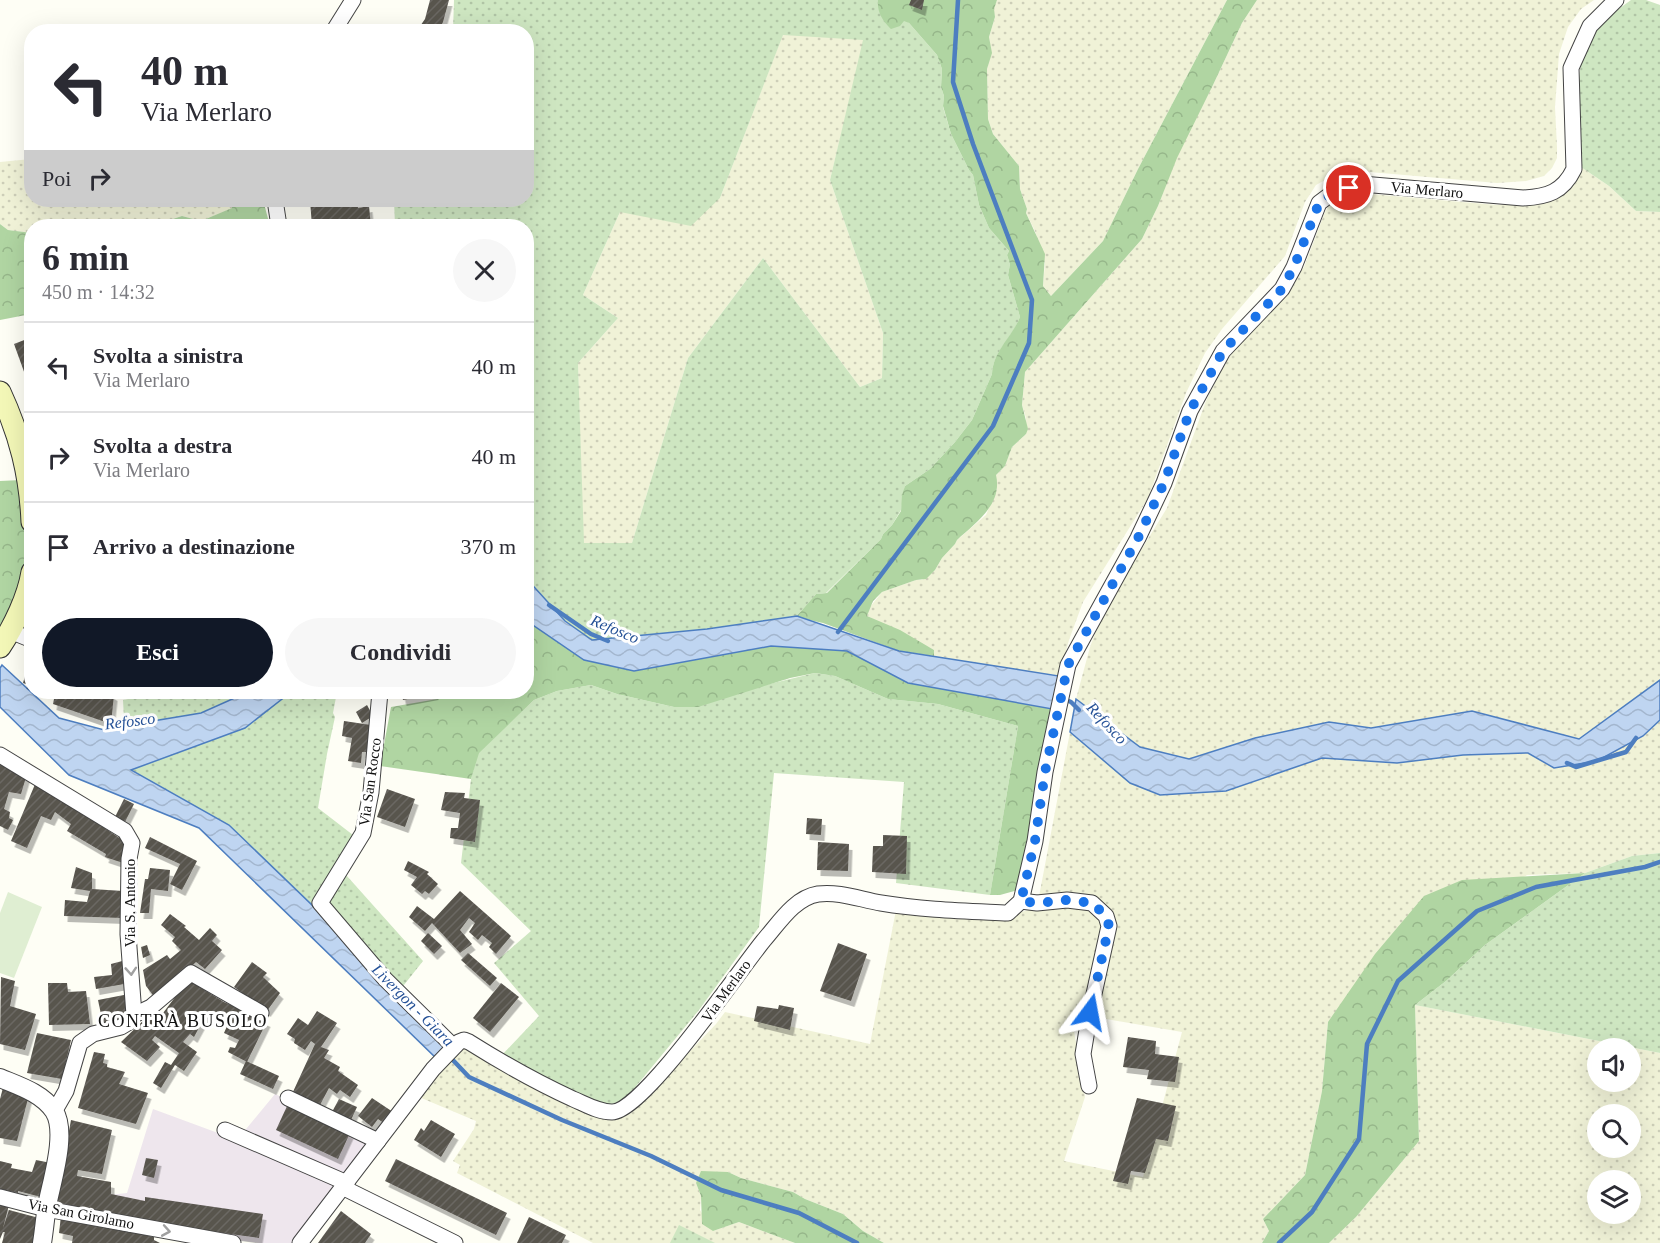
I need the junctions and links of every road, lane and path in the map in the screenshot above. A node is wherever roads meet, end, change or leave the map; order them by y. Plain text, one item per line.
1 (353, 0) edge
2 (1616, 0) edge
3 (338, 24) edge
4 (0, 392) edge
5 (24, 441) edge
6 (24, 595) edge
7 (5, 639) edge
8 (24, 640) edge
9 (379, 699) edge
10 (0, 755) edge
11 (1021, 901) junction
12 (261, 1013) dead end
13 (134, 1015) junction
14 (453, 1046) junction
15 (0, 1078) edge
16 (1089, 1086) dead end
17 (288, 1098) dead end
18 (54, 1112) junction
19 (225, 1130) dead end
20 (378, 1141) junction
21 (346, 1186) junction
22 (0, 1197) edge
23 (46, 1209) junction
24 (42, 1243) edge
25 (233, 1243) edge
26 (300, 1243) edge
27 (455, 1243) edge

1 - 3 street
2 - 11 street, Via Merlaro
4 - 5 main road
6 - 7 main road
7 - 8 street
9 - 14 street, Via San Rocco
10 -> 13 street, Via S. Antonio
11 - 14 street, Via Merlaro
11 - 16 street, Via Merlaro
12 - 13 street
13 - 18 street
14 - 20 street
15 - 18 street
17 - 20 street
18 - 23 street
19 - 21 street
20 - 21 street
21 - 26 street
21 - 27 street
22 - 23 street, Via San Girolamo
23 - 24 street
23 -> 25 street, Via San Girolamo

